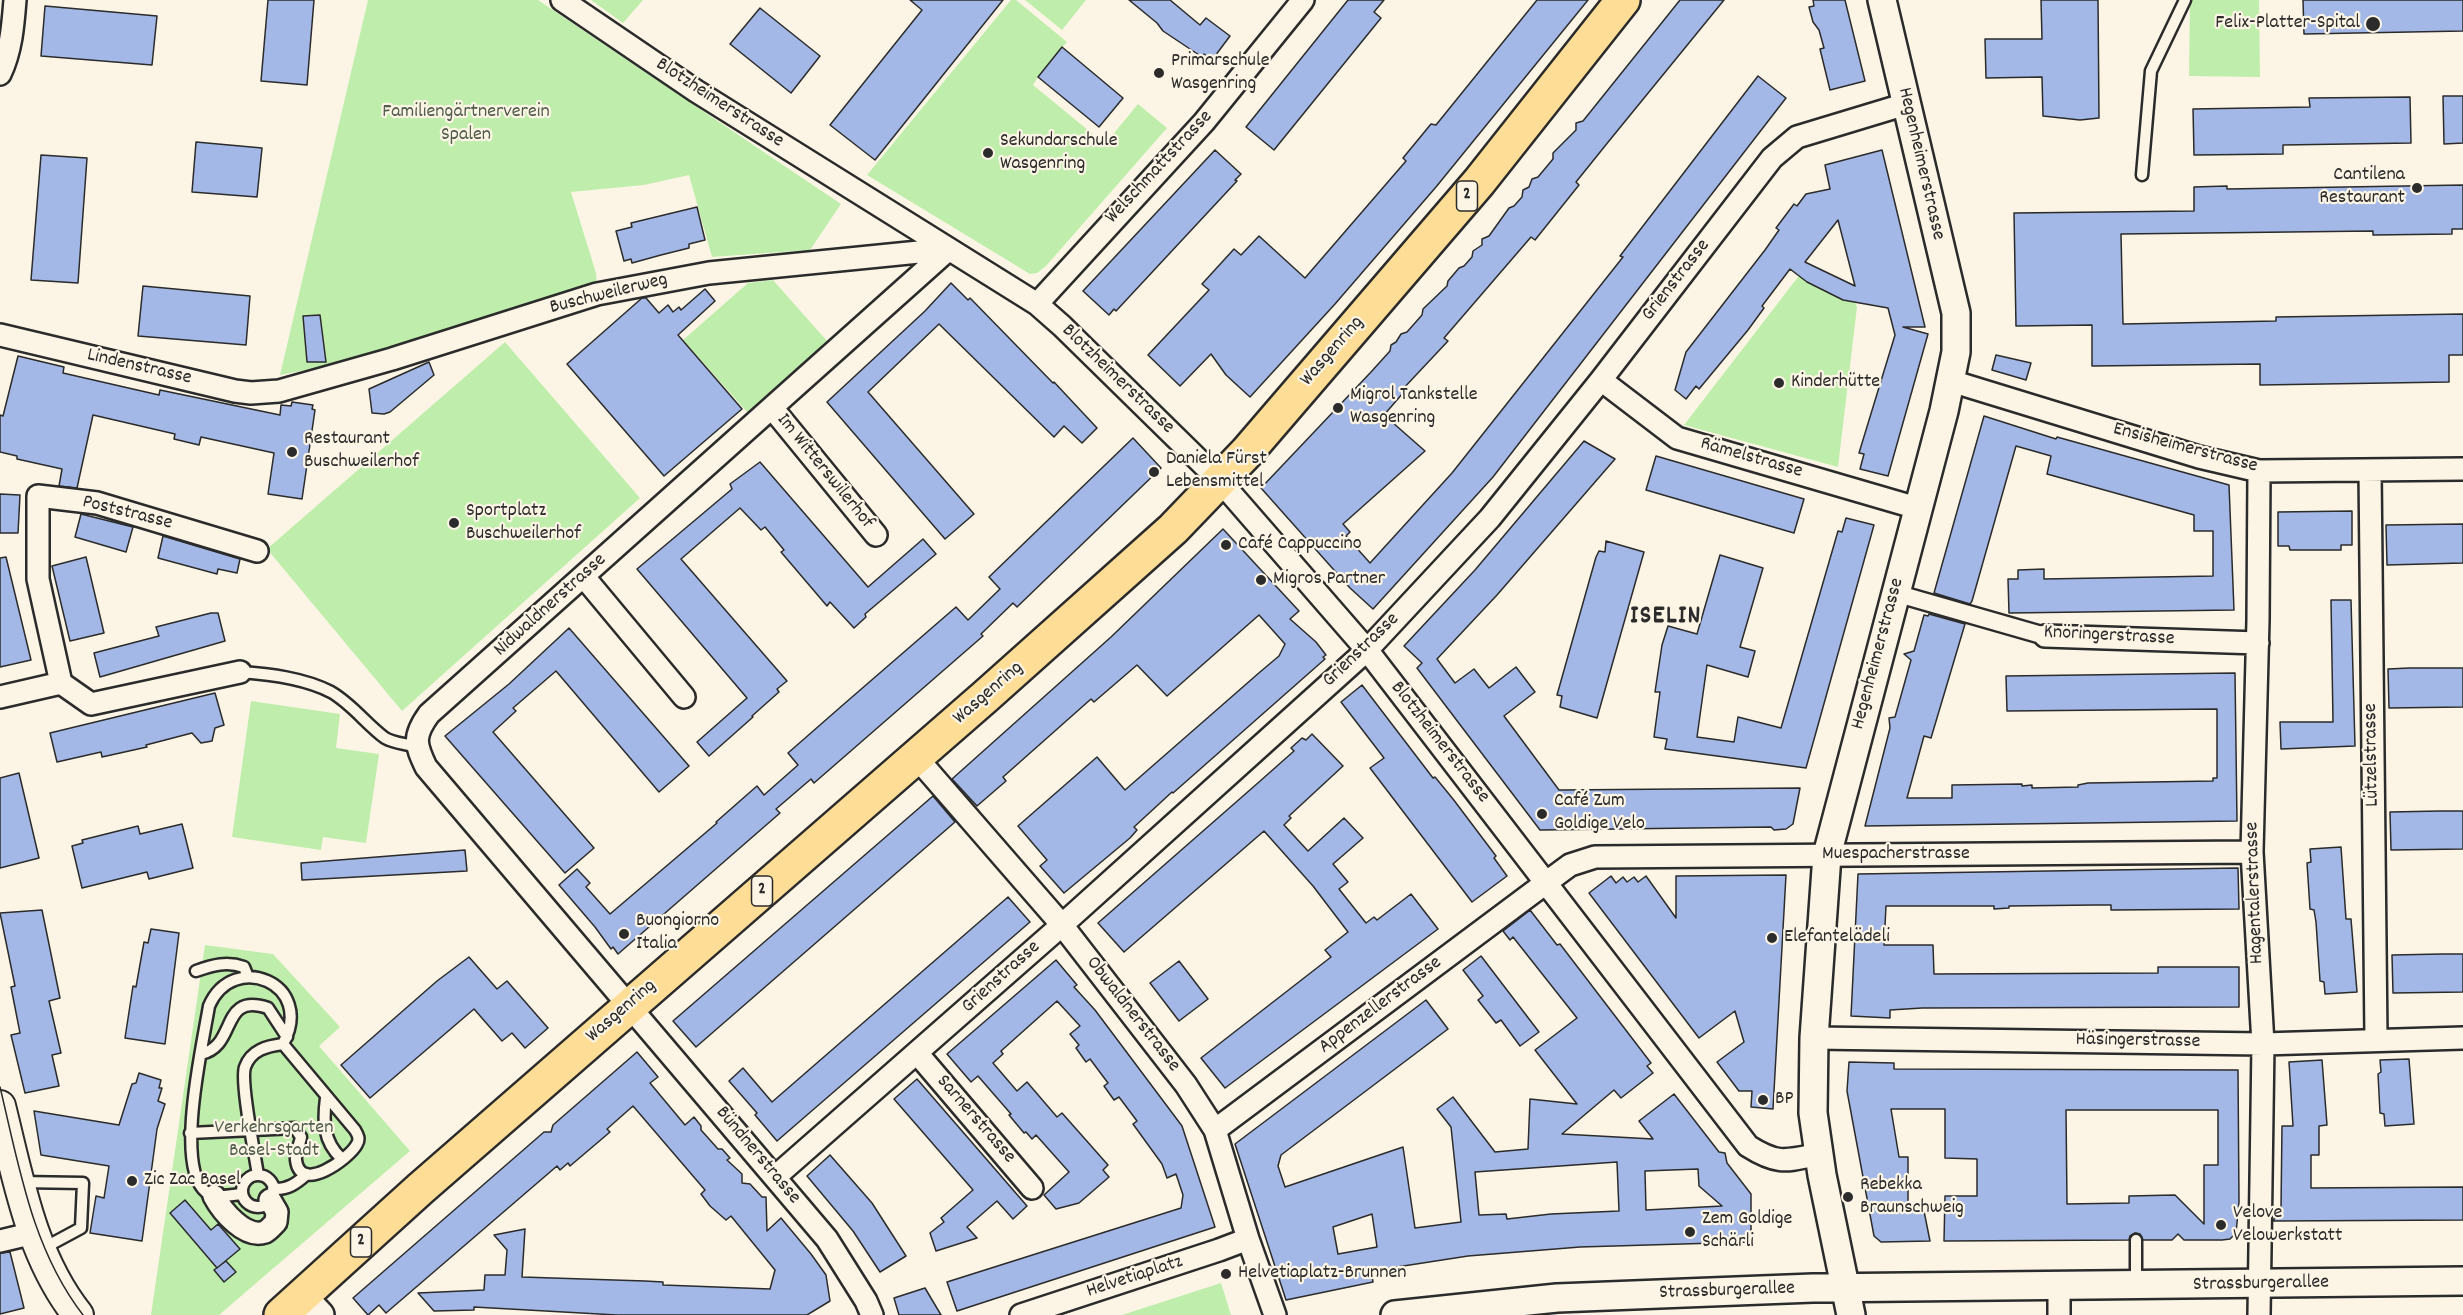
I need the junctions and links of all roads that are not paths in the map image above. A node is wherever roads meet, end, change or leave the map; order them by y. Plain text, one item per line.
1 (15, 0) edge
2 (562, 0) edge
3 (1303, 0) edge
4 (1623, 0) edge
5 (1882, 0) edge
6 (2185, 0) edge
7 (0, 74) edge
8 (1906, 104) junction
9 (2142, 175) dead end
10 (949, 249) junction
11 (1036, 304) junction
12 (0, 335) edge
13 (1600, 380) junction
14 (1951, 381) junction
15 (279, 391) joint
16 (773, 409) junction
17 (2463, 470) edge
18 (2259, 471) junction
19 (2370, 471) junction
20 (1220, 481) junction
21 (1917, 508) junction
22 (876, 535) dead end
23 (257, 550) dead end
24 (584, 577) junction
25 (1895, 593) junction
26 (2045, 636) joint
27 (2258, 643) junction
28 (1367, 650) junction
29 (240, 672) joint
30 (61, 682) junction
31 (0, 697) edge
32 (684, 697) dead end
33 (416, 747) junction
34 (916, 757) junction
35 (2252, 852) junction
36 (1827, 855) junction
37 (1547, 882) junction
38 (1062, 925) junction
39 (196, 971) dead end
40 (248, 977) junction
41 (629, 1005) junction
42 (1814, 1038) junction
43 (2463, 1038) edge
44 (2376, 1039) junction
45 (285, 1041) junction
46 (2263, 1044) junction
47 (917, 1053) junction
48 (201, 1054) junction
49 (326, 1098) junction
50 (0, 1107) edge
51 (251, 1129) junction
52 (1215, 1130) junction
53 (190, 1133) junction
54 (1819, 1154) junction
55 (341, 1158) junction
56 (308, 1174) junction
57 (258, 1175) junction
58 (775, 1177) junction
59 (19, 1182) junction
60 (1032, 1188) dead end
61 (242, 1194) junction
62 (272, 1194) junction
63 (214, 1196) junction
64 (1248, 1239) junction
65 (2136, 1240) dead end
66 (0, 1241) edge
67 (38, 1241) junction
68 (2463, 1281) edge
69 (2259, 1284) junction
70 (2136, 1286) junction
71 (2059, 1287) junction
72 (1846, 1289) junction
73 (301, 1309) edge
74 (78, 1315) edge
75 (872, 1315) edge
76 (1021, 1315) edge
77 (1275, 1315) edge
78 (1395, 1315) edge
79 (1851, 1315) edge
80 (2060, 1315) edge
81 (2259, 1315) edge

1 - 7 street
2 - 10 street, Blotzheimerstrasse
3 - 11 street, Welschmattstrasse
4 - 20 main road, Wasgenring / 2
5 - 8 street, Hegenheimerstrasse
6 - 9 lane
8 - 13 street, Grienstrasse
8 - 14 street, Hegenheimerstrasse
10 - 11 street, Blotzheimerstrasse
10 - 15 street, Buschweilerweg
10 - 16 street, Nidwaldnerstrasse
11 - 20 street, Blotzheimerstrasse
12 - 15 street, Lindenstrasse
13 - 21 street, Rämelstrasse
13 - 28 street, Grienstrasse
14 - 18 street, Ensisheimerstrasse
14 - 21 street, Hegenheimerstrasse
16 - 22 street, Im Witterswilerhof
16 - 24 street, Nidwaldnerstrasse
17 - 19 street, Ensisheimerstrasse
18 - 19 street, Ensisheimerstrasse
18 - 27 street, Hagentalerstrasse
19 - 44 street, Lützelstrasse
20 - 28 street, Blotzheimerstrasse
20 - 34 main road, Wasgenring / 2
21 - 25 street, Hegenheimerstrasse
23 - 30 street, Poststrasse
24 - 32 street
24 - 33 street, Nidwaldnerstrasse
25 - 26 street, Knöringerstrasse
25 - 36 street, Hegenheimerstrasse
26 - 27 street, Knöringerstrasse
27 - 35 street, Hagentalerstrasse
28 - 37 street, Blotzheimerstrasse
28 - 38 street, Grienstrasse
29 - 30 street
29 - 33 lane
30 - 31 street
33 - 41 street
34 - 38 street, Obwaldnerstrasse
34 - 41 main road, Wasgenring / 2
35 - 36 street, Muespacherstrasse
35 - 46 street, Hagentalerstrasse
36 - 37 street, Muespacherstrasse
36 - 42 street, Hegenheimerstrasse
37 - 52 street, Appenzellerstrasse
37 - 54 street, Blotzheimerstrasse
38 - 47 street, Grienstrasse
38 - 52 street, Obwaldnerstrasse
39 - 40 lane
40 - 45 lane
40 - 48 lane
41 - 58 street, Bündnerstrasse
41 - 73 main road, Wasgenring / 2
42 - 46 street, Häsingerstrasse
42 - 54 street, Hegenheimerstrasse
43 - 44 street, Häsingerstrasse
44 - 46 street, Häsingerstrasse
45 - 48 lane
45 - 49 lane
45 - 51 lane
46 - 69 street, Hagentalerstrasse
47 - 58 street, Grienstrasse
47 - 60 street, Sarnerstrasse
48 - 53 lane
49 - 55 lane
49 - 55 lane
50 - 59 main road
51 - 53 lane
51 - 56 lane
51 - 57 lane
52 - 64 street, Obwaldnerstrasse
53 - 63 lane
54 - 72 street, Hegenheimerstrasse
55 - 56 lane
56 - 62 lane
57 - 61 lane
57 - 62 lane
58 - 75 street, Bündnerstrasse
59 - 67 main road
59 - 67 lane
61 - 62 lane
61 - 63 lane
62 - 63 street
64 - 76 street, Helvetiaplatz
64 - 77 street, Obwaldnerstrasse
65 - 70 lane
66 - 67 street
67 - 74 main road
68 - 69 street, Strassburgerallee
69 - 70 street, Strassburgerallee
69 - 81 street, Hagentalerstrasse
70 - 71 street, Strassburgerallee
71 - 72 street, Strassburgerallee
71 - 80 street
72 - 78 street, Strassburgerallee
72 - 79 street, Hegenheimerstrasse

